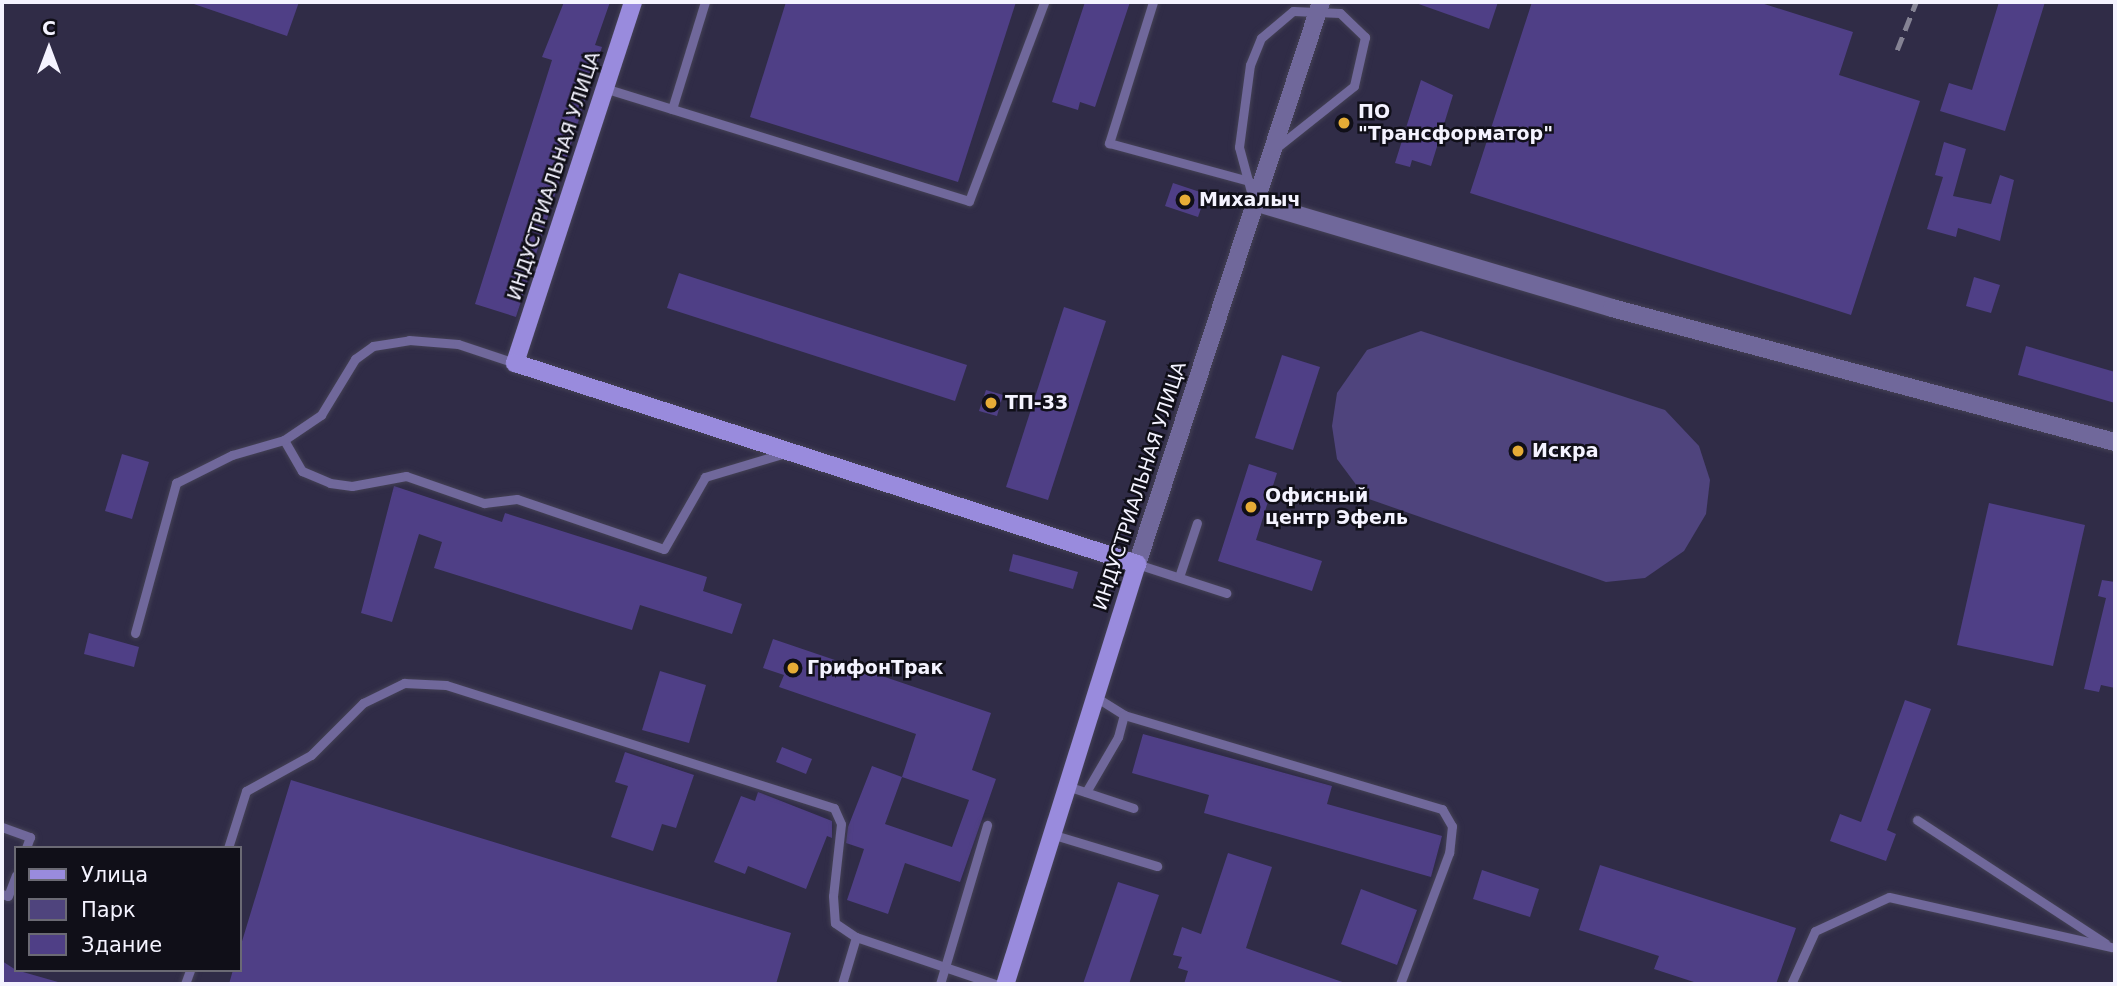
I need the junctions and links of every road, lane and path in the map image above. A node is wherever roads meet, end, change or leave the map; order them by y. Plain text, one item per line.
1 (633, 2) edge
2 (705, 2) edge
3 (1044, 2) edge
4 (1153, 2) edge
5 (1320, 5) edge
6 (604, 88) junction
7 (672, 109) junction
8 (1272, 151) junction
9 (1249, 181) junction
10 (1254, 202) junction
11 (515, 363) junction
12 (284, 440) junction
13 (2115, 442) edge
14 (789, 452) junction
15 (1197, 523) dead end
16 (1137, 564) junction
17 (1179, 577) junction
18 (1226, 593) dead end
19 (135, 633) dead end
20 (1094, 696) junction
21 (1125, 715) junction
22 (1065, 785) junction
23 (1086, 792) junction
24 (1133, 808) dead end
25 (1917, 820) dead end
26 (987, 825) dead end
27 (2, 827) edge
28 (1050, 833) junction
29 (27, 846) edge
30 (229, 846) edge
31 (1157, 866) dead end
32 (14, 880) edge
33 (2, 894) edge
34 (856, 937) junction
35 (2113, 948) edge
36 (946, 967) junction
37 (1792, 982) dead end
38 (842, 984) edge
39 (940, 984) edge
40 (995, 984) edge
41 (1005, 984) edge
42 (1400, 984) edge

1 - 6 street, ИНДУСТРИАЛЬНАЯ УЛИЦА
2 - 7 lane
3 - 7 lane
4 - 9 lane
5 - 8 street, ИНДУСТРИАЛЬНАЯ УЛИЦА
5 - 8 lane
5 - 9 lane
6 - 7 lane
6 - 11 street, ИНДУСТРИАЛЬНАЯ УЛИЦА
8 - 10 street, ИНДУСТРИАЛЬНАЯ УЛИЦА
9 - 10 lane
10 - 13 street
10 - 16 street, ИНДУСТРИАЛЬНАЯ УЛИЦА
11 - 12 lane
11 - 14 street
12 - 14 lane
12 - 19 lane
14 - 16 street
15 - 17 lane
16 - 17 lane
16 - 20 street, ИНДУСТРИАЛЬНАЯ УЛИЦА
17 - 18 lane
20 - 21 lane
20 - 22 street, ИНДУСТРИАЛЬНАЯ УЛИЦА
21 - 23 lane
21 - 42 lane
22 - 23 lane
22 - 28 street, ИНДУСТРИАЛЬНАЯ УЛИЦА
23 - 24 lane
25 - 35 lane
26 - 36 lane
27 - 29 lane
28 - 31 lane
28 - 41 street, ИНДУСТРИАЛЬНАЯ УЛИЦА
30 - 34 lane
32 - 33 lane
34 - 36 lane
34 - 38 lane
35 - 37 lane
36 - 39 lane
36 - 40 lane

